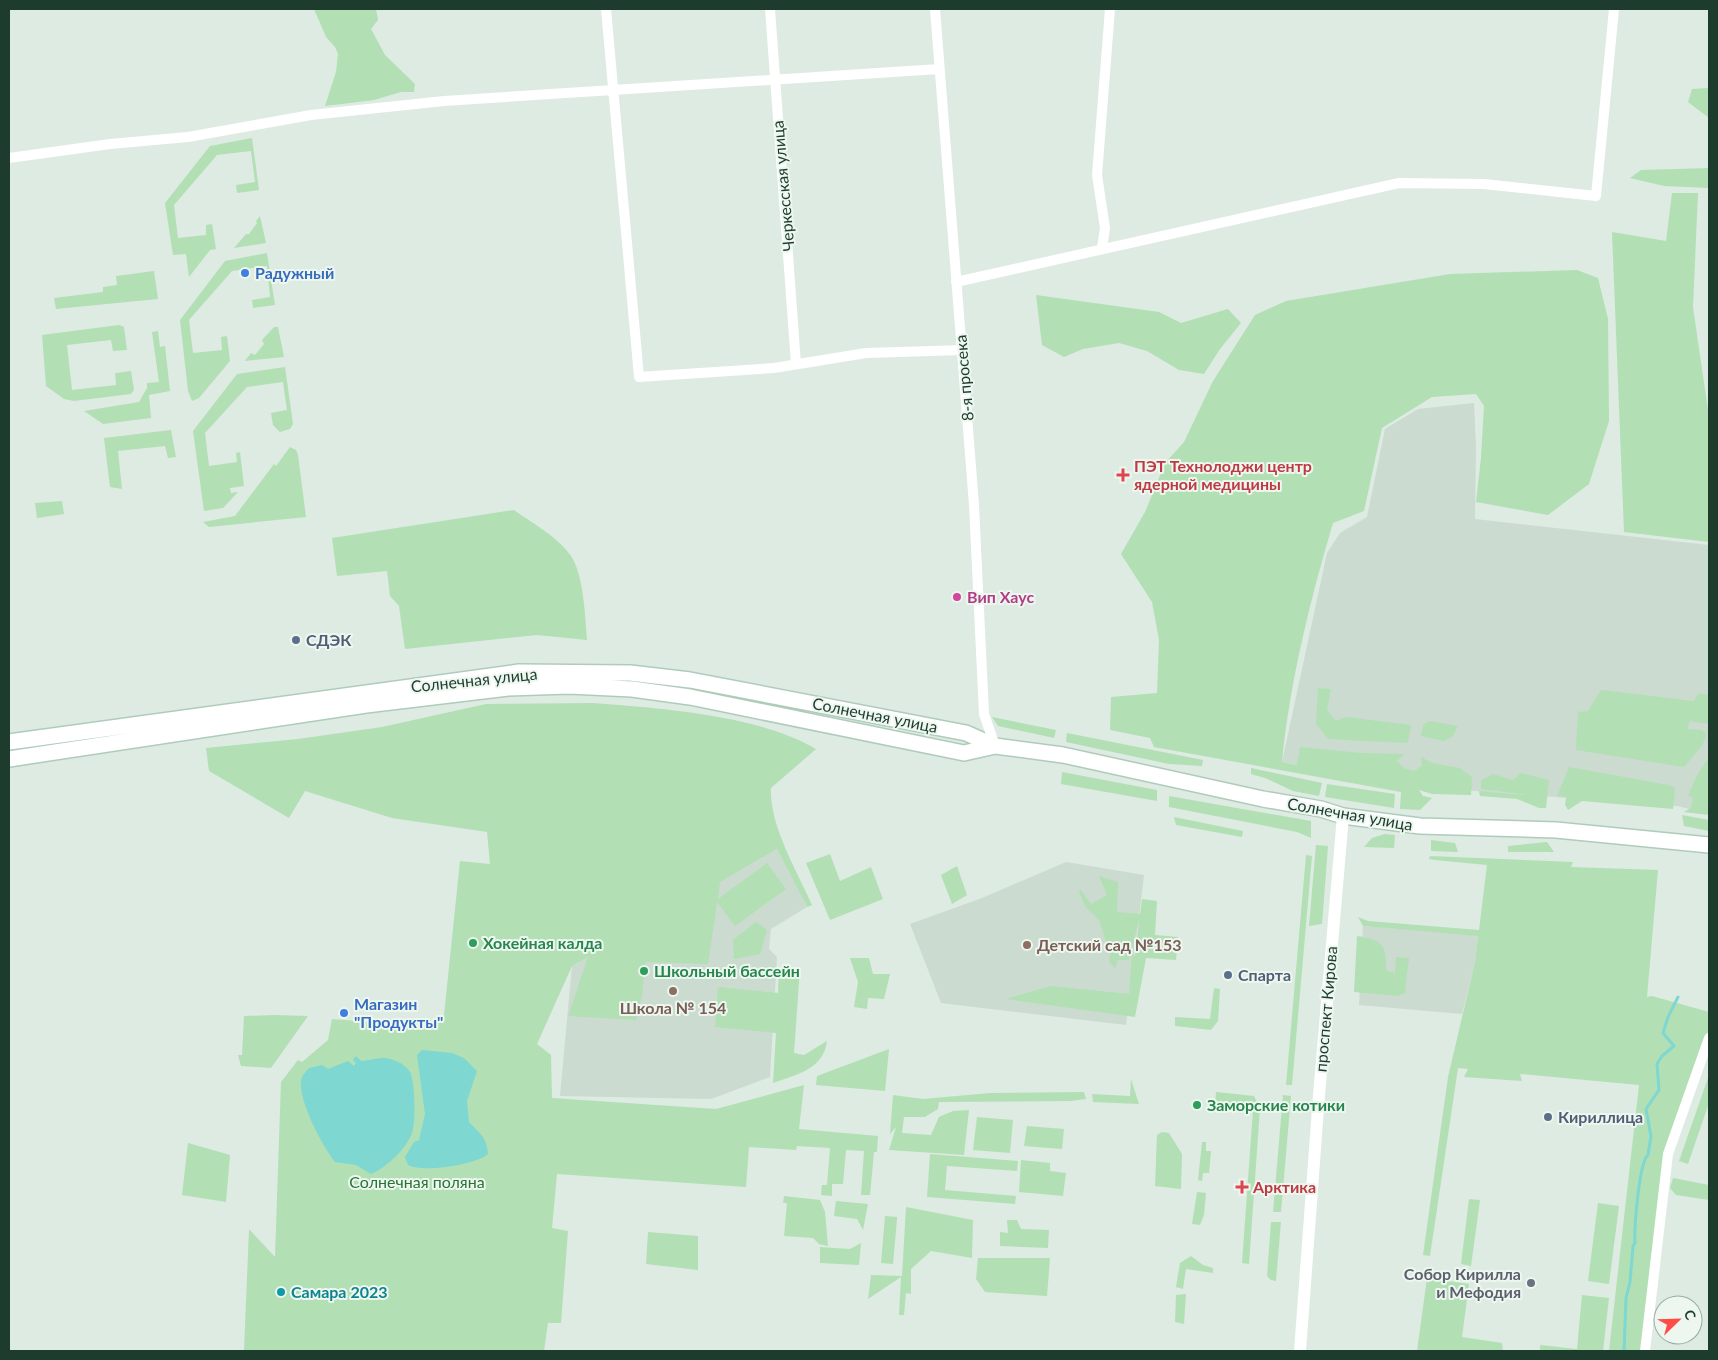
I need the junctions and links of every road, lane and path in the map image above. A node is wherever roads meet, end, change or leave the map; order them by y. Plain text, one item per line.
1 (606, 9) edge
2 (770, 9) edge
3 (935, 9) edge
4 (1110, 9) edge
5 (1614, 9) edge
6 (939, 70) junction
7 (775, 81) junction
8 (613, 88) junction
9 (9, 158) edge
10 (1102, 248) junction
11 (956, 282) junction
12 (963, 350) junction
13 (796, 364) junction
14 (9, 742) edge
15 (995, 746) junction
16 (9, 759) edge
17 (1343, 816) junction
18 (1709, 845) edge
19 (1709, 1038) edge
20 (1300, 1351) edge
21 (1645, 1351) edge

1 - 8 street
2 - 7 street, Черкесская улица
3 - 6 street, 8-я просека
4 - 10 street
5 - 10 street
6 - 7 street
6 - 11 street, 8-я просека
7 - 8 street
7 - 13 street, Черкесская улица
8 - 9 street
8 - 13 street
10 - 11 street
11 - 12 street, 8-я просека
12 - 13 street
12 - 15 street, 8-я просека
14 - 15 main road, Солнечная улица
15 - 16 main road, Солнечная улица
15 - 17 main road, Солнечная улица
17 - 18 main road, Солнечная улица
17 - 20 street, проспект Кирова
19 - 21 street

